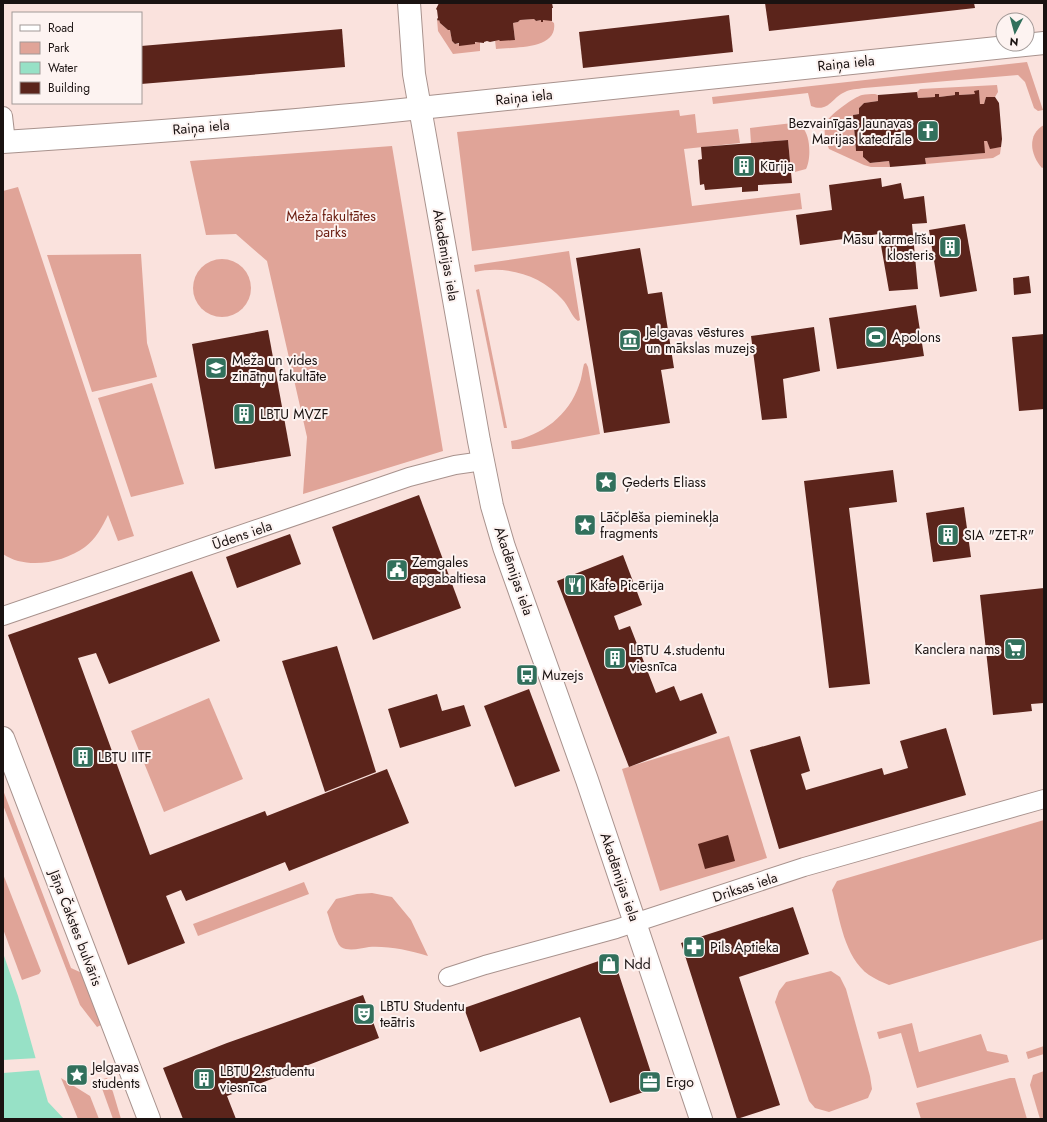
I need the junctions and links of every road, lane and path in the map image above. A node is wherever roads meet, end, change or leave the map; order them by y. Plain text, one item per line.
1 (409, 3) edge
2 (1044, 43) edge
3 (420, 108) junction
4 (3, 116) edge
5 (4, 142) edge
6 (483, 461) junction
7 (3, 616) edge
8 (3, 738) edge
9 (1044, 799) edge
10 (636, 923) junction
11 (448, 977) dead end
12 (149, 1119) edge
13 (701, 1119) edge

1 - 3 main road, Akadēmijas iela
2 - 3 main road, Raiņa iela
3 - 5 main road, Raiņa iela
3 - 6 main road, Akadēmijas iela
4 - 5 street
6 - 7 street, Ūdens iela
6 - 10 main road, Akadēmijas iela
8 - 12 main road, Jāņa Čakstes bulvāris
9 - 10 street, Driksas iela
10 - 11 street, Driksas iela
10 - 13 main road, Akadēmijas iela

